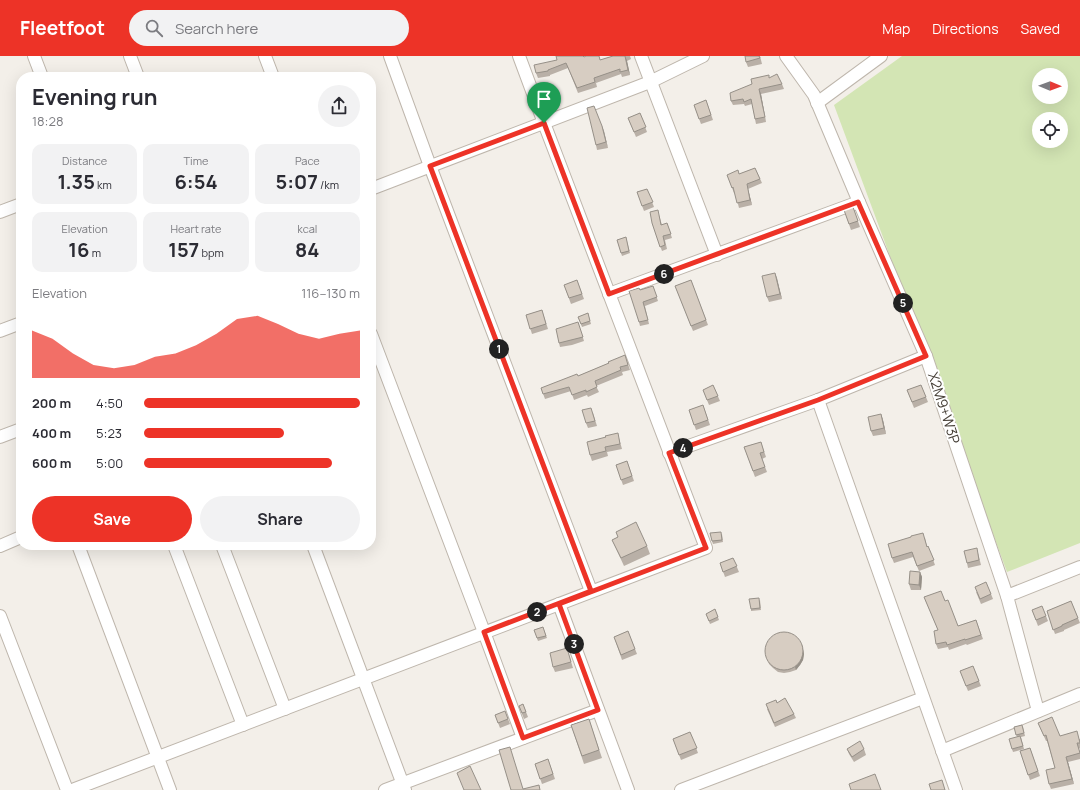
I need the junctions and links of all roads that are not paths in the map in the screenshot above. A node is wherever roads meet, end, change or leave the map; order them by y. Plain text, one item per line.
1 (34, 56) edge
2 (130, 56) edge
3 (265, 56) edge
4 (390, 56) edge
5 (519, 56) edge
6 (641, 56) edge
7 (703, 56) edge
8 (786, 56) edge
9 (881, 56) edge
10 (40, 72) edge
11 (136, 72) edge
12 (271, 72) edge
13 (650, 82) junction
14 (817, 103) junction
15 (544, 123) junction
16 (430, 166) junction
17 (376, 187) edge
18 (858, 202) junction
19 (16, 206) edge
20 (0, 212) edge
21 (717, 254) junction
22 (609, 294) junction
23 (16, 325) edge
24 (0, 331) edge
25 (376, 347) edge
26 (926, 356) junction
27 (818, 400) junction
28 (16, 431) edge
29 (0, 437) edge
30 (669, 453) junction
31 (16, 539) edge
32 (0, 546) edge
33 (80, 550) edge
34 (176, 550) edge
35 (224, 550) edge
36 (316, 550) edge
37 (1080, 567) edge
38 (591, 591) junction
39 (1006, 596) junction
40 (559, 604) junction
41 (0, 616) edge
42 (484, 632) junction
43 (364, 678) junction
44 (1080, 694) edge
45 (923, 698) junction
46 (285, 709) junction
47 (598, 710) junction
48 (1038, 711) junction
49 (243, 725) junction
50 (523, 738) junction
51 (942, 751) junction
52 (157, 757) junction
53 (404, 787) edge
54 (952, 789) edge
55 (67, 790) edge
56 (72, 790) edge
57 (170, 790) edge
58 (385, 790) edge
59 (628, 790) edge
60 (682, 790) edge

1 - 10 street
2 - 11 street
3 - 12 street
4 - 16 street
5 - 15 street
6 - 13 street
7 - 13 street
8 - 14 street, X2M9+W3P
9 - 14 street
13 - 15 street
13 - 21 street
14 - 18 street, X2M9+W3P
15 - 16 street
15 - 22 street
16 - 17 street
16 - 38 street
18 - 21 street
18 - 26 street, X2M9+W3P
19 - 20 street
21 - 22 street
22 - 30 street
23 - 24 street
25 - 42 street
26 - 27 street
26 - 39 street, X2M9+W3P
27 - 30 street
27 - 45 street
28 - 29 street
30 - 38 street
31 - 32 street
33 - 52 street
34 - 49 street
35 - 46 street
36 - 43 street
37 - 39 street
38 - 40 street
39 - 48 street, X2M9+W3P
40 - 42 street
40 - 47 street
41 - 55 street
42 - 43 street
42 - 50 street
43 - 46 street
43 - 53 street
44 - 48 street
45 - 51 street
45 - 60 street
46 - 49 street
47 - 50 street
47 - 59 street
48 - 51 street
49 - 52 street
50 - 53 street
51 - 54 street
52 - 56 street
52 - 57 street
53 - 58 street

